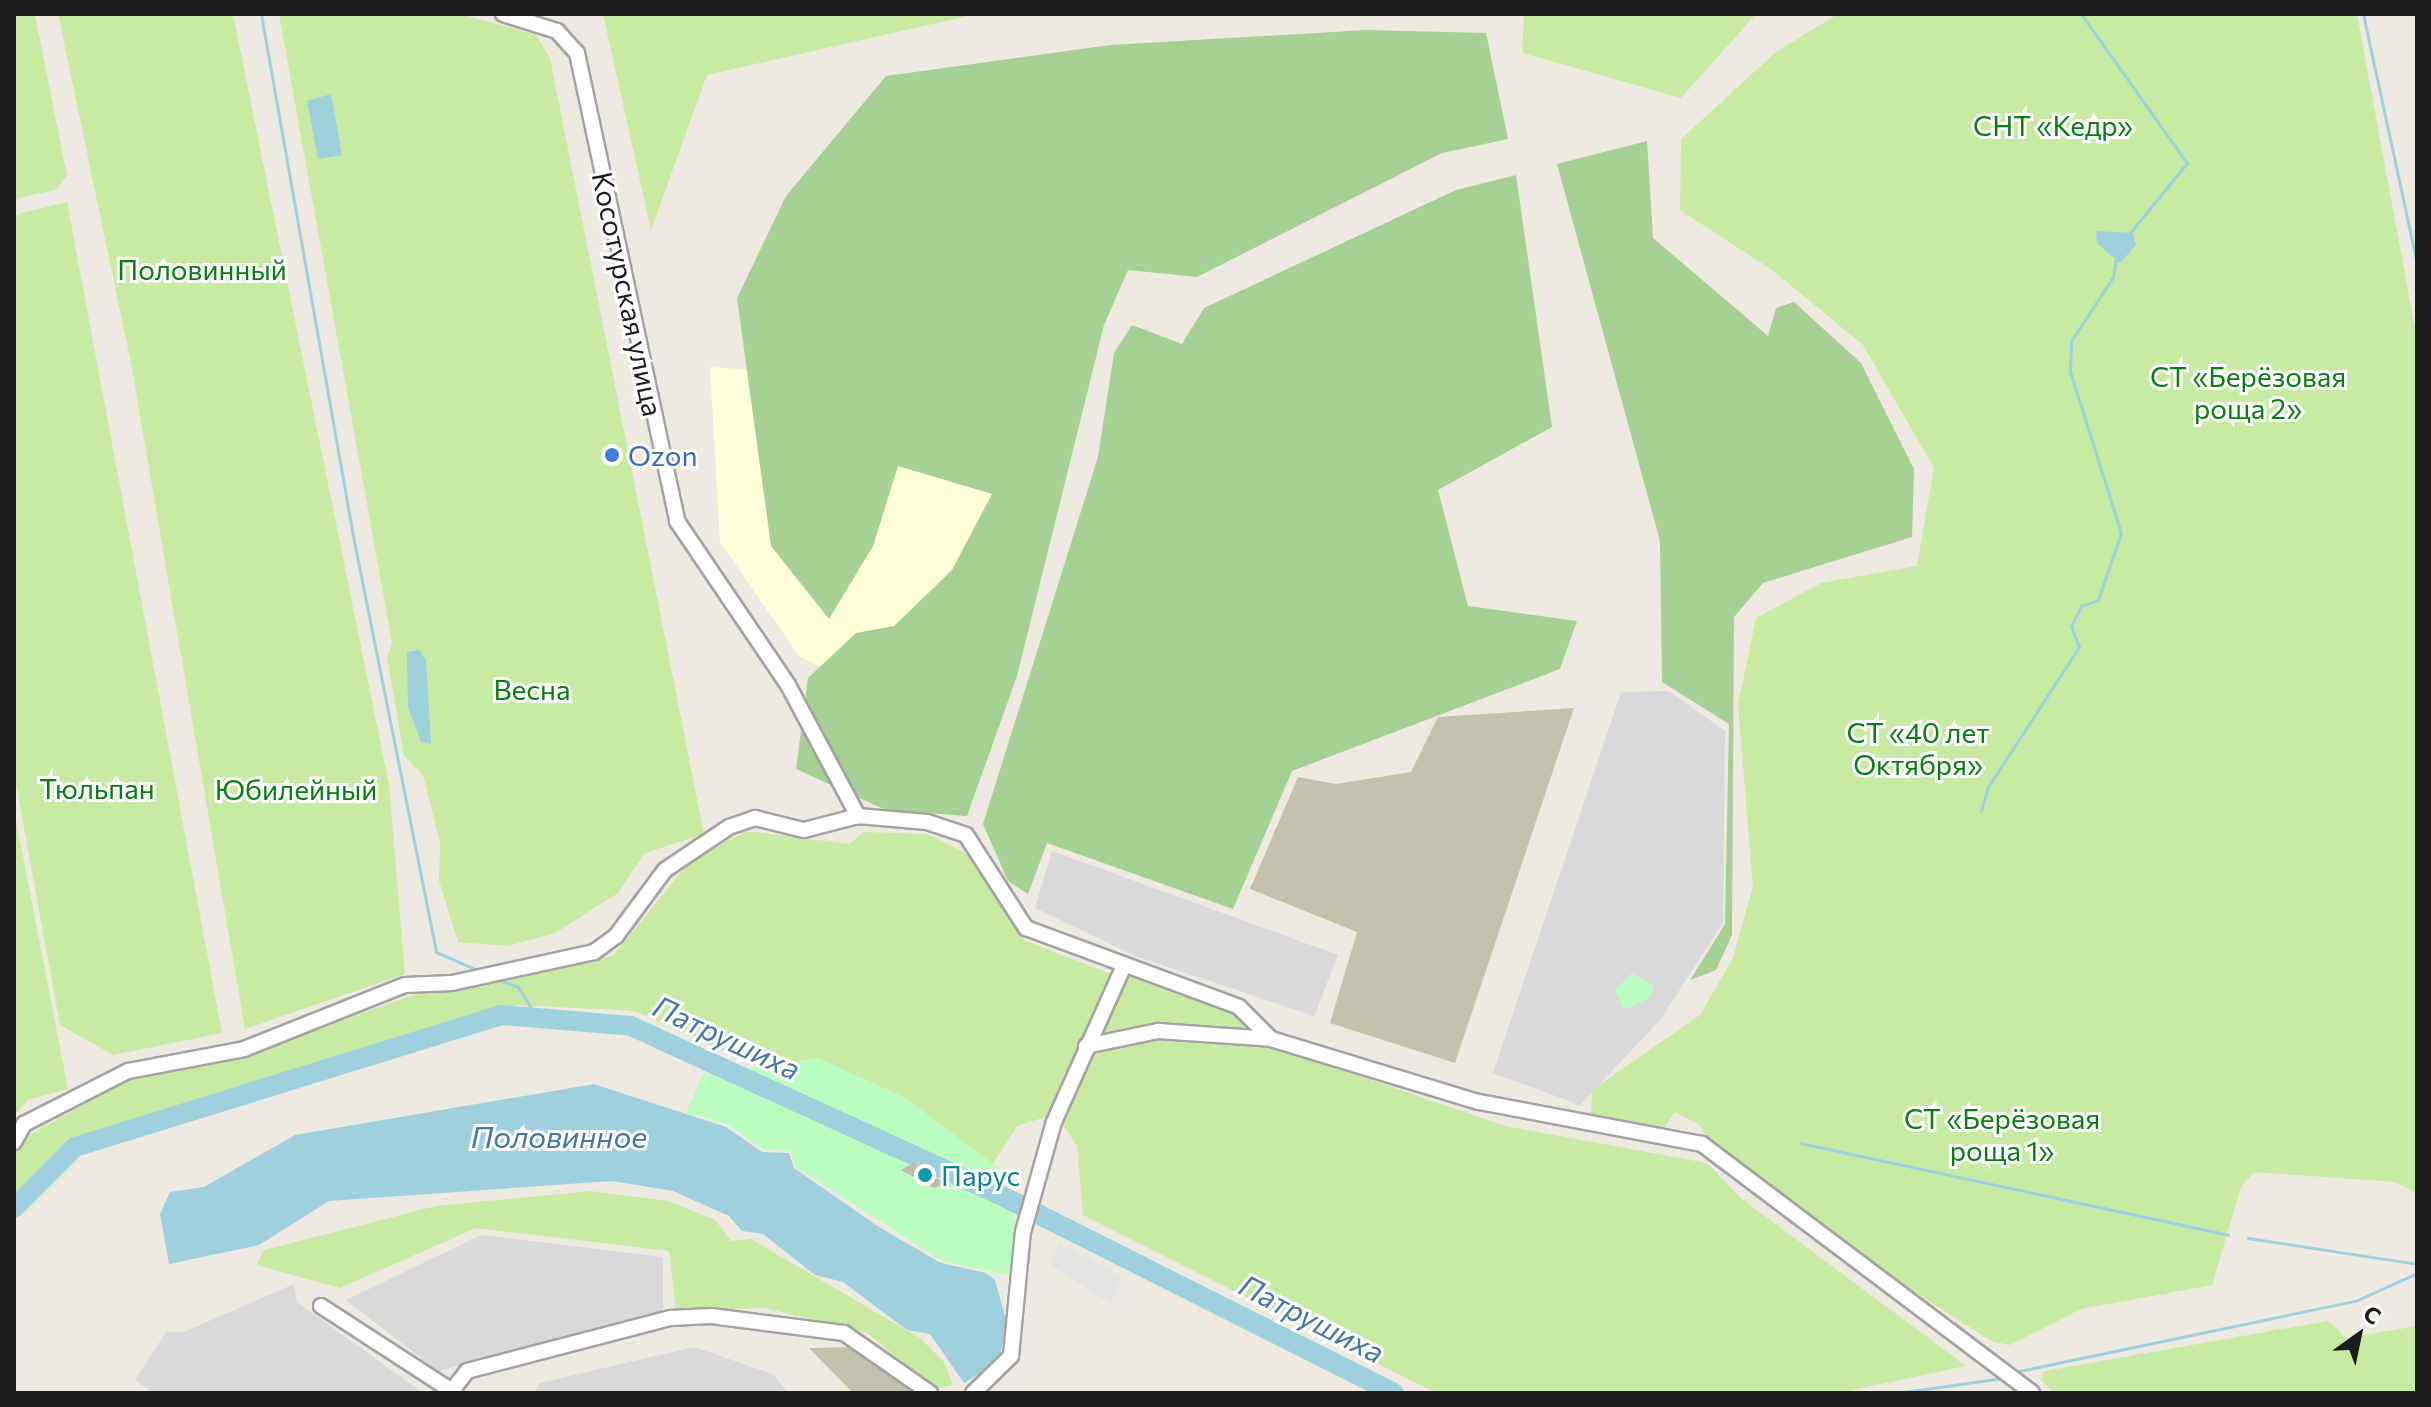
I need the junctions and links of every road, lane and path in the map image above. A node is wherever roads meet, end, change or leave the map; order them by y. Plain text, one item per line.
1 (503, 14) edge
2 (858, 816) junction
3 (1123, 968) junction
4 (1271, 1039) junction
5 (1086, 1046) junction
6 (14, 1142) edge
7 (321, 1306) dead end
8 (452, 1392) edge
9 (930, 1393) edge
10 (973, 1393) edge
11 (2032, 1393) edge

1 - 2 street, Косотурская улица
2 - 3 street
2 - 6 street
3 - 4 street
3 - 5 street
4 - 5 street
4 - 11 street
5 - 10 street
7 - 8 street
8 - 9 street

